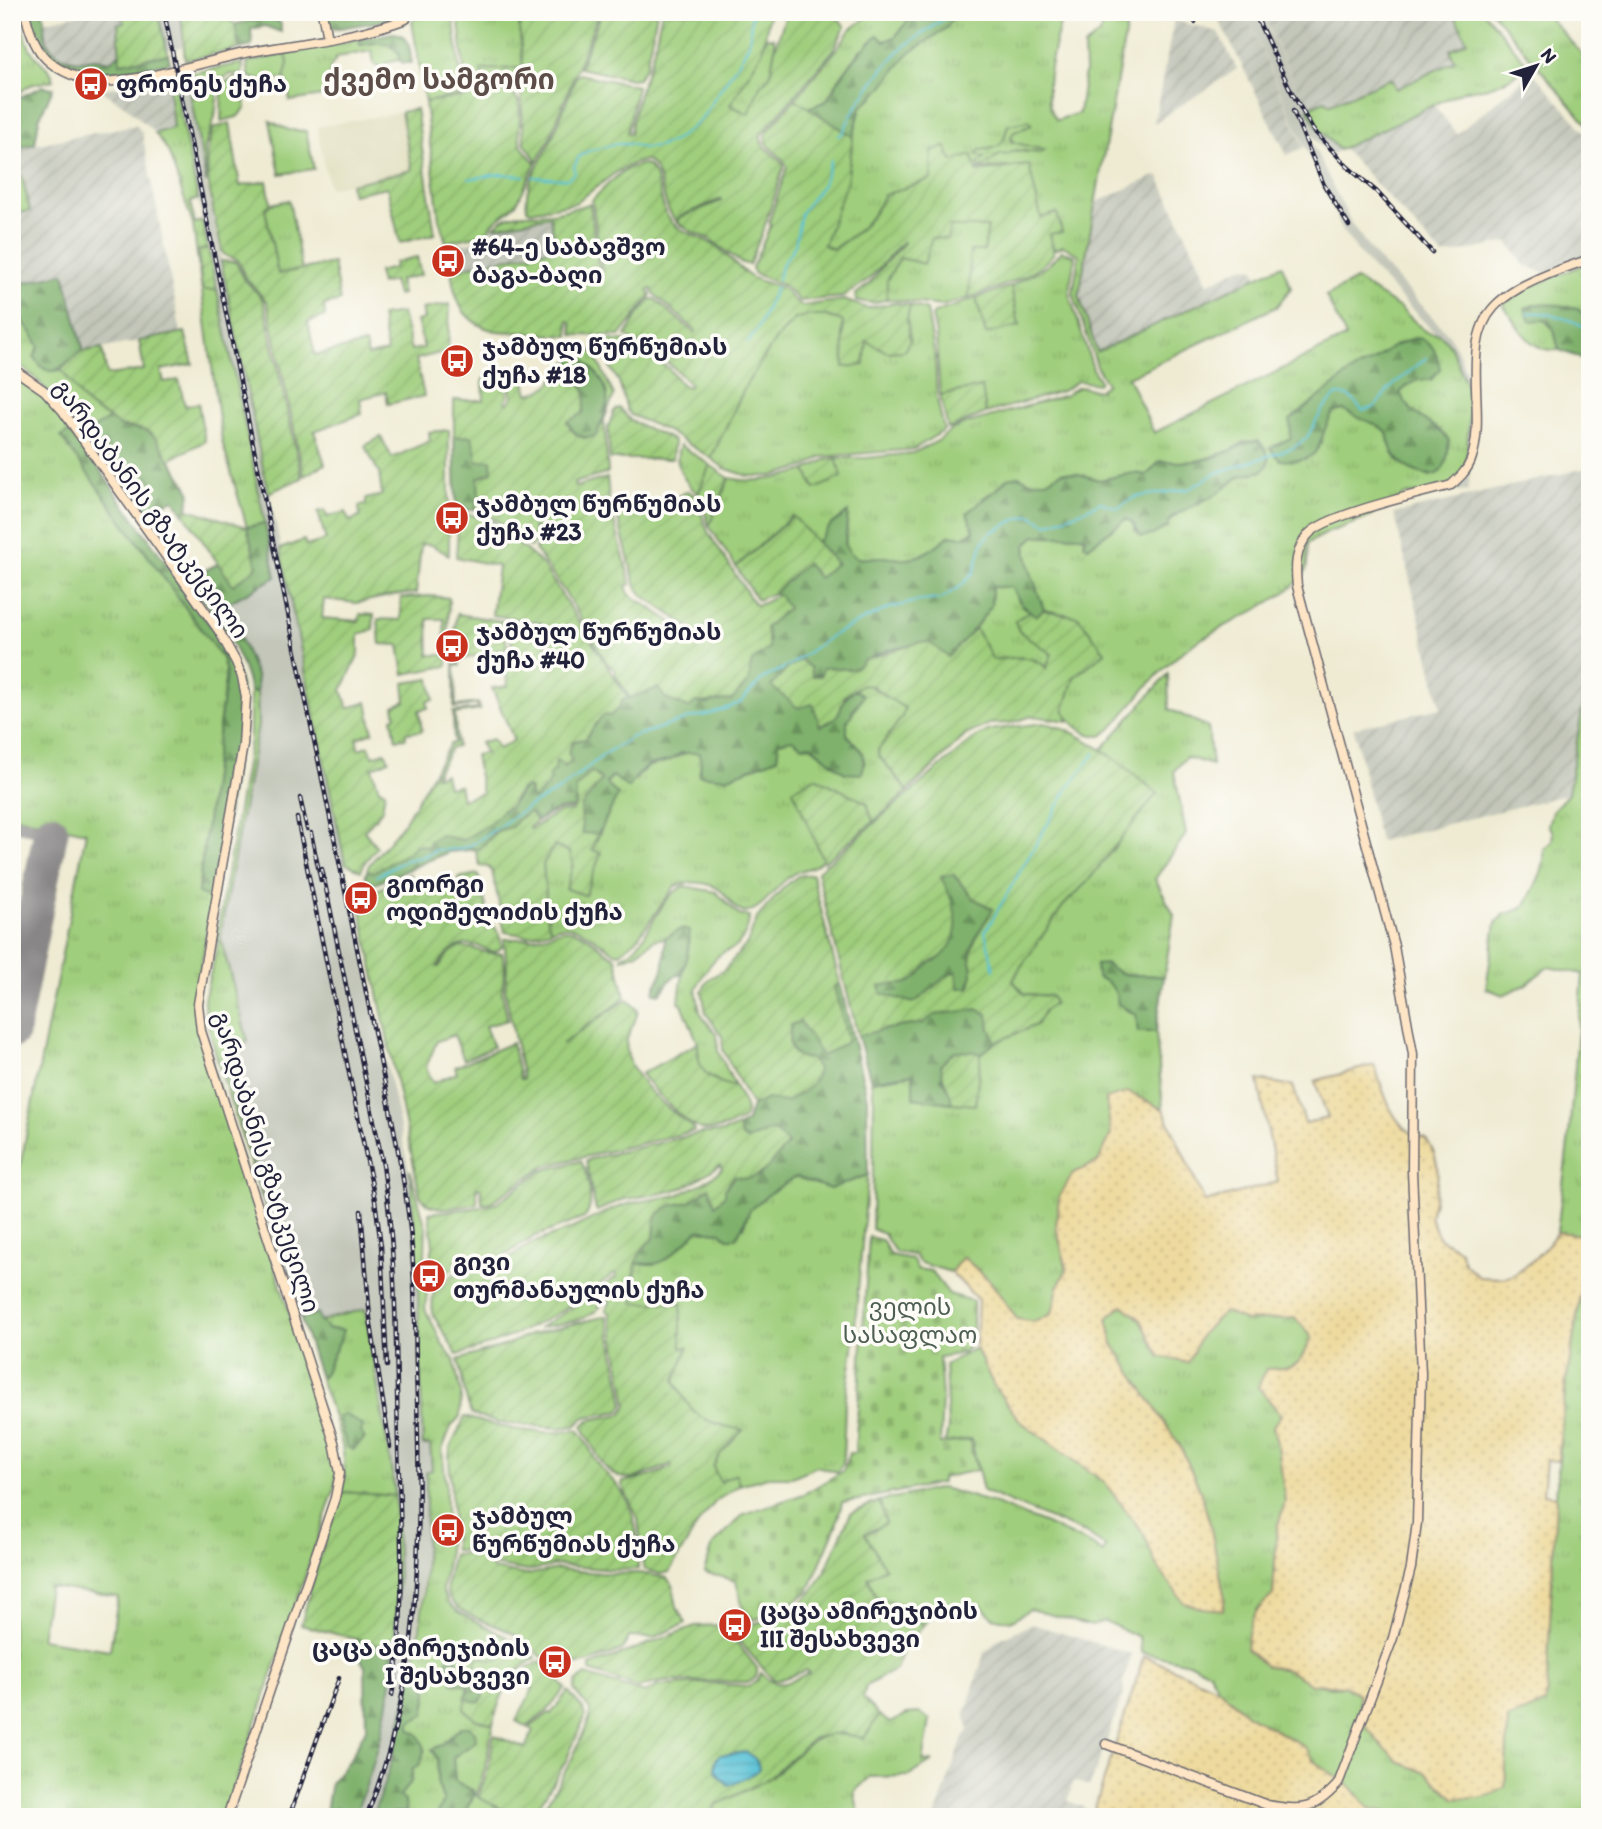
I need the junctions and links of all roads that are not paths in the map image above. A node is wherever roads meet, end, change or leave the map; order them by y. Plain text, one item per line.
1 (24, 12) edge
2 (322, 12) edge
3 (406, 12) edge
4 (327, 39) junction
5 (1590, 259) edge
6 (12, 368) edge
7 (1106, 1744) dead end
8 (227, 1817) edge

1 - 4 street
2 - 4 street
3 - 4 street
5 - 7 street
6 - 8 street, გარდაბანის გზატკეცილი

